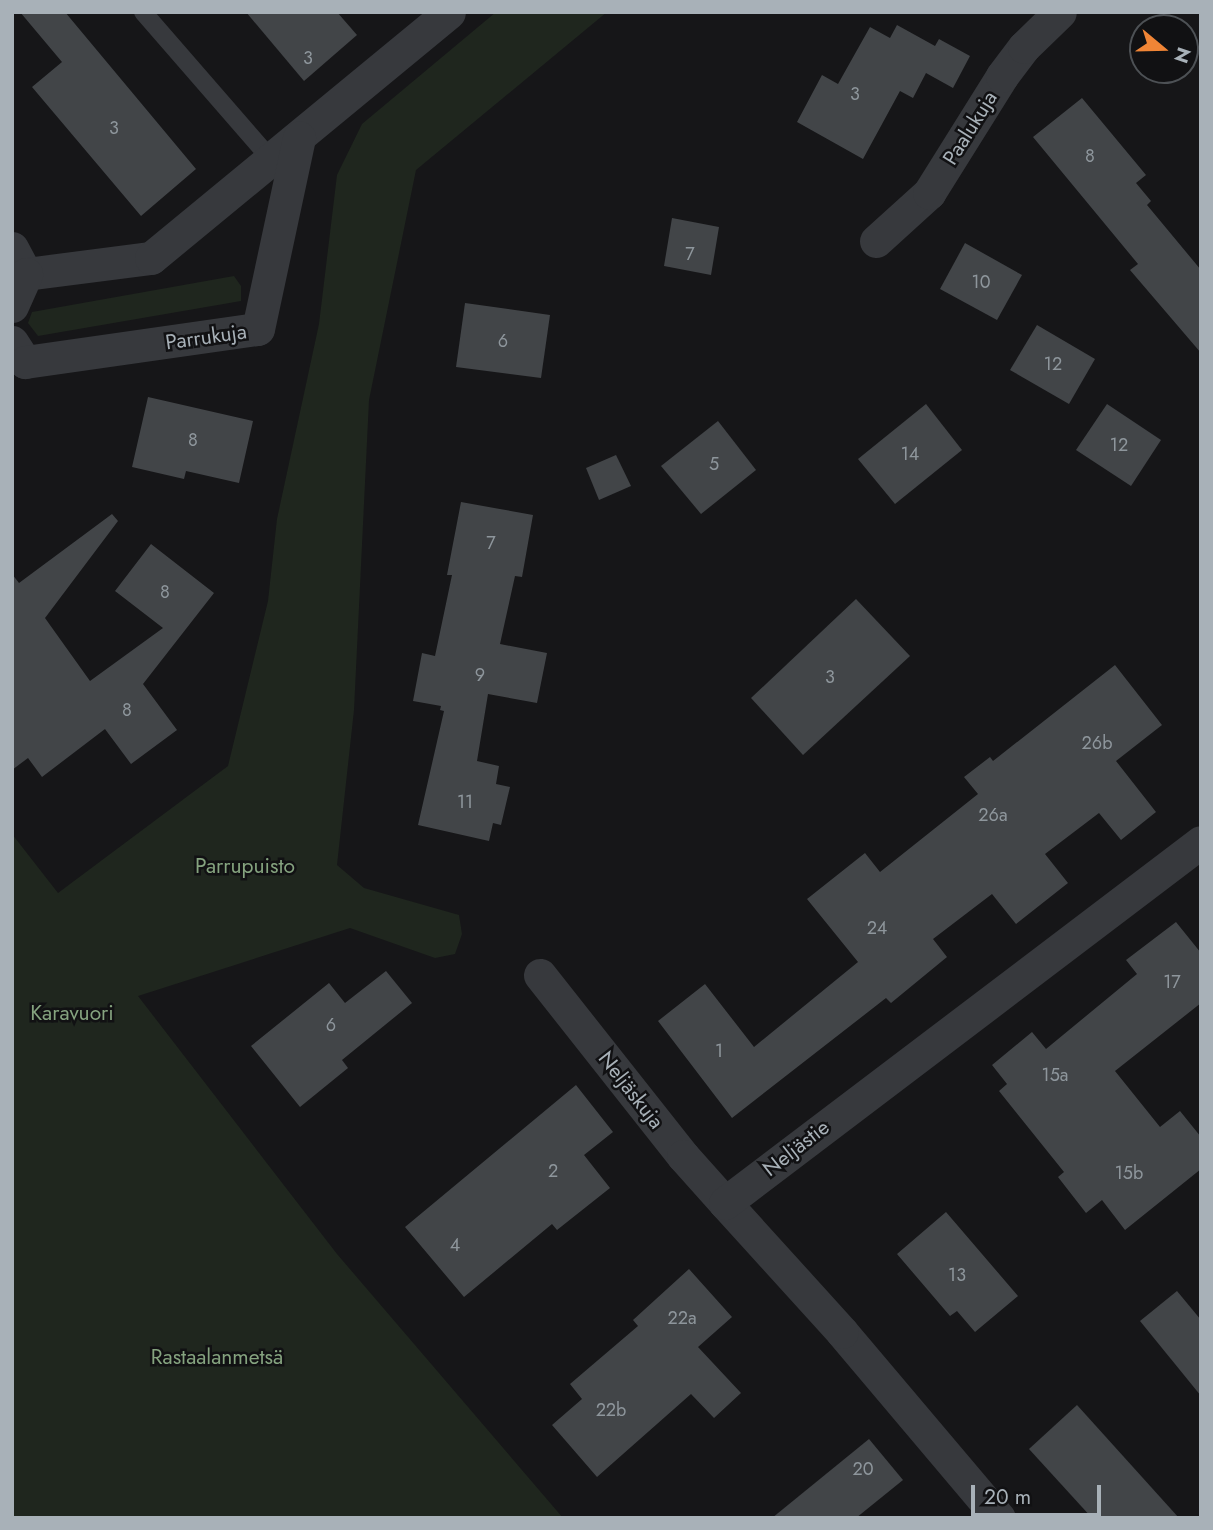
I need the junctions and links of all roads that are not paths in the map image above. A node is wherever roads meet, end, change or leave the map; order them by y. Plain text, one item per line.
1 (142, 12) edge
2 (1060, 12) edge
3 (436, 16) edge
4 (299, 137) junction
5 (271, 159) junction
6 (876, 241) dead end
7 (19, 261) edge
8 (12, 306) edge
9 (12, 342) edge
10 (1201, 842) edge
11 (540, 975) dead end
12 (725, 1203) junction
13 (999, 1518) edge

1 - 5 lane
2 - 6 street, Paalukuja
3 - 4 street
4 - 5 street
4 - 9 street, Parrukuja
5 - 7 street
7 - 8 street
10 - 12 street, Neljästie
11 - 12 street, Neljäskuja
12 - 13 street

